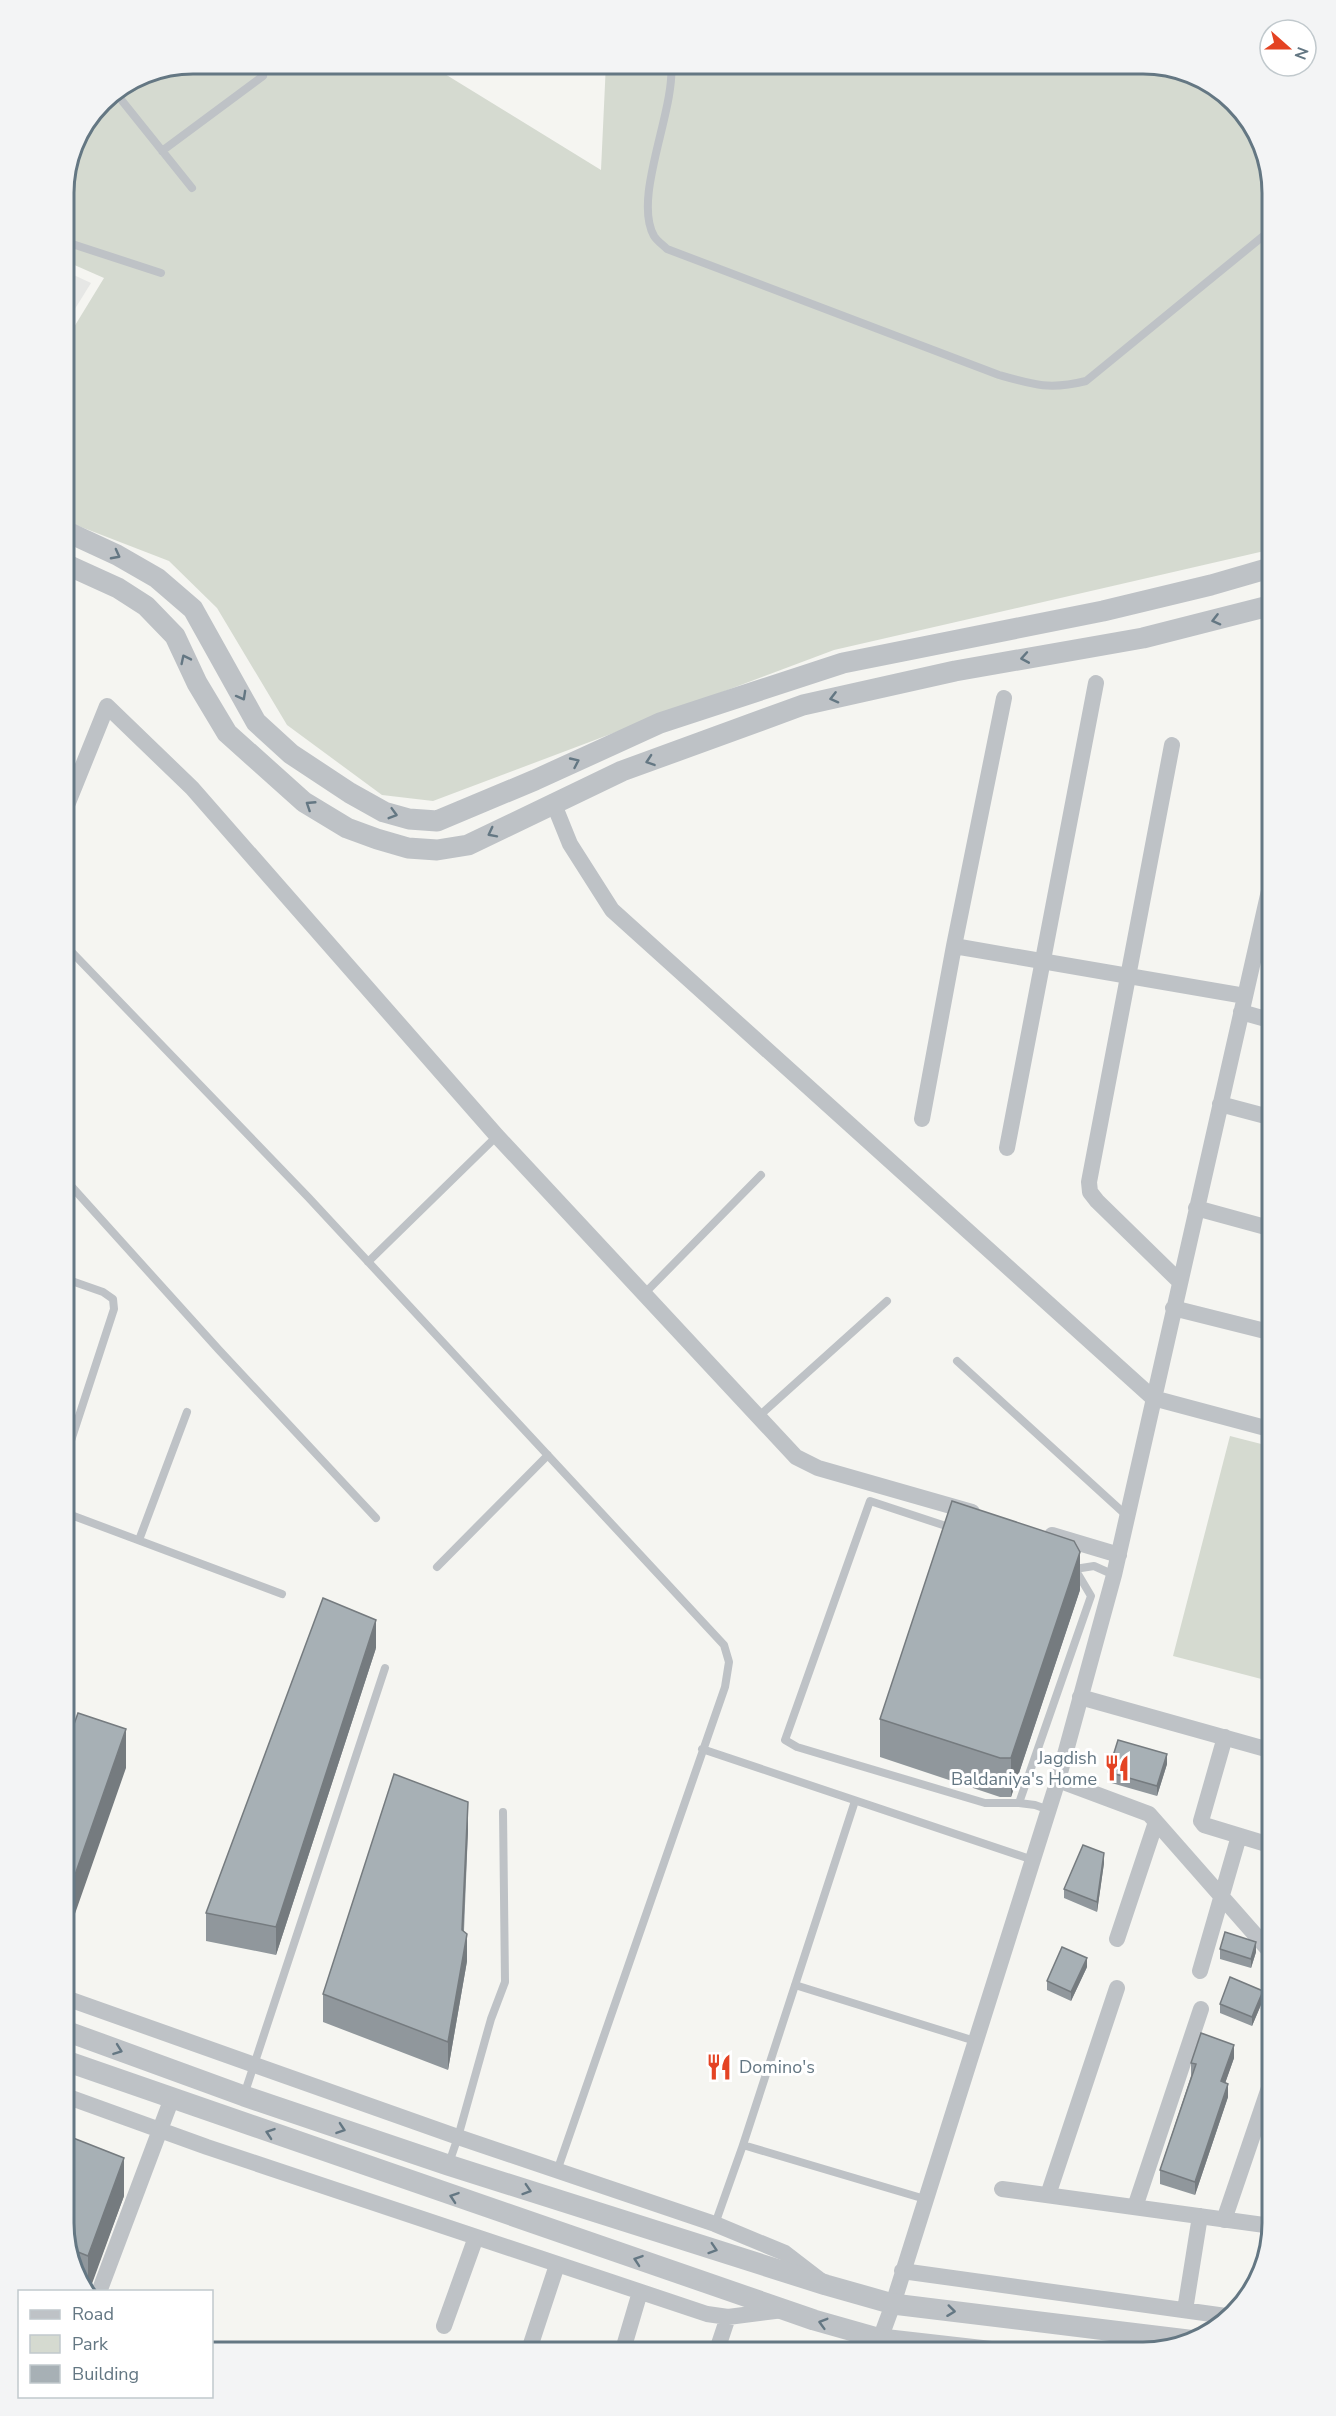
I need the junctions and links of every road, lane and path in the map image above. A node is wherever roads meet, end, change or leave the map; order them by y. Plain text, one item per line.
1 (671, 74) edge
2 (263, 76) dead end
3 (120, 98) edge
4 (162, 151) junction
5 (192, 188) dead end
6 (1262, 237) edge
7 (74, 245) edge
8 (161, 273) dead end
9 (74, 535) edge
10 (74, 568) edge
11 (1262, 570) edge
12 (1262, 608) edge
13 (1096, 683) dead end
14 (1004, 698) dead end
15 (1172, 745) dead end
16 (74, 788) edge
17 (553, 802) junction
18 (1262, 942) edge
19 (954, 946) junction
20 (74, 954) edge
21 (1043, 961) junction
22 (1128, 976) junction
23 (1245, 996) junction
24 (1241, 1012) junction
25 (1262, 1018) edge
26 (1220, 1104) junction
27 (1262, 1115) edge
28 (922, 1119) dead end
29 (497, 1136) junction
30 (1007, 1148) dead end
31 (761, 1175) dead end
32 (74, 1189) edge
33 (1196, 1208) junction
34 (1262, 1226) edge
35 (368, 1262) junction
36 (1179, 1281) junction
37 (73, 1282) edge
38 (644, 1294) junction
39 (887, 1301) dead end
40 (1173, 1308) junction
41 (1262, 1330) edge
42 (957, 1361) dead end
43 (1153, 1398) junction
44 (187, 1412) dead end
45 (759, 1416) junction
46 (1262, 1427) edge
47 (73, 1433) edge
48 (548, 1455) junction
49 (1126, 1515) junction
50 (73, 1516) edge
51 (985, 1516) edge
52 (376, 1518) dead end
53 (961, 1531) edge
54 (1041, 1532) edge
55 (139, 1540) junction
56 (1119, 1555) junction
57 (1064, 1565) edge
58 (437, 1567) dead end
59 (1075, 1569) junction
60 (1114, 1575) junction
61 (282, 1594) dead end
62 (385, 1668) dead end
63 (1080, 1697) junction
64 (1225, 1737) junction
65 (1262, 1748) edge
66 (702, 1749) junction
67 (1058, 1780) junction
68 (855, 1801) junction
69 (1019, 1803) junction
70 (1049, 1810) junction
71 (503, 1812) dead end
72 (1156, 1822) junction
73 (1239, 1836) junction
74 (1262, 1843) edge
75 (1033, 1860) junction
76 (1222, 1896) junction
77 (1118, 1939) dead end
78 (1262, 1942) edge
79 (1200, 1971) dead end
80 (795, 1985) junction
81 (1117, 1988) dead end
82 (73, 2001) edge
83 (1201, 2009) dead end
84 (73, 2034) edge
85 (975, 2041) junction
86 (73, 2064) edge
87 (253, 2065) junction
88 (244, 2096) junction
89 (172, 2098) junction
90 (73, 2099) edge
91 (1262, 2108) edge
92 (162, 2130) junction
93 (458, 2137) junction
94 (743, 2145) junction
95 (448, 2165) junction
96 (556, 2171) junction
97 (1002, 2189) dead end
98 (1048, 2195) junction
99 (925, 2199) junction
100 (1134, 2207) junction
101 (1200, 2216) junction
102 (1224, 2220) junction
103 (715, 2224) junction
104 (1262, 2225) edge
105 (476, 2237) junction
106 (557, 2265) junction
107 (902, 2271) junction
108 (826, 2285) junction
109 (100, 2290) edge
110 (640, 2292) junction
111 (893, 2304) junction
112 (784, 2310) junction
113 (1185, 2310) junction
114 (1219, 2315) edge
115 (728, 2317) junction
116 (444, 2326) dead end
117 (1174, 2338) edge
118 (532, 2342) edge
119 (625, 2342) edge
120 (720, 2342) edge
121 (868, 2342) edge
122 (879, 2342) edge

1 - 6 lane
2 - 4 lane
3 - 4 lane
4 - 5 lane
7 - 8 lane
9 -> 11 street
17 -> 10 street
12 -> 17 street
13 - 21 street
14 - 19 street
15 - 22 street
16 - 29 street
17 - 43 street
18 - 23 street
19 - 21 street
19 - 28 street
20 - 35 lane
21 - 22 street
21 - 30 street
22 - 23 street
22 - 36 street
23 - 24 street
24 - 25 street
24 - 26 street
26 - 27 street
26 - 33 street
29 - 35 lane
29 - 38 street
31 - 38 lane
32 - 52 lane
33 - 34 street
33 - 36 street
35 - 48 lane
36 - 40 street
37 - 47 lane
38 - 45 street
39 - 45 lane
40 - 41 street
40 - 43 street
42 - 49 lane
43 - 46 street
43 - 49 street
44 - 55 lane
45 - 51 street
48 - 58 lane
48 - 66 lane
49 - 56 street
50 - 55 lane
53 - 69 lane
54 - 56 street
55 - 61 lane
56 - 60 street
57 - 59 lane
59 - 60 lane
59 - 69 lane
60 - 63 street
62 - 87 lane
63 - 64 street
63 - 67 street
64 - 65 street
64 - 73 street
66 - 68 lane
66 - 96 lane
67 - 70 street
67 - 72 street
68 - 75 lane
68 - 80 lane
69 - 70 lane
70 - 75 street
71 - 93 lane
72 - 76 street
72 - 77 street
73 - 74 street
73 - 76 street
75 - 85 street
76 - 78 street
76 - 79 street
80 - 85 lane
80 - 94 lane
81 - 98 street
82 - 87 street
83 - 100 street
84 -> 88 street
85 - 99 street
86 - 89 street
87 - 88 lane
87 - 93 street
88 -> 95 street
89 - 92 street
112 -> 89 street
90 - 92 street
91 - 102 street
92 - 105 street
92 - 109 street
93 - 95 lane
93 - 96 street
94 - 99 lane
94 - 103 lane
95 -> 108 street
96 - 103 street
97 - 98 street
98 - 100 street
99 - 107 street
100 - 101 street
101 - 102 street
101 - 113 street
102 - 104 street
103 - 108 street
105 - 106 street
105 - 116 street
106 - 110 street
106 - 118 street
107 - 111 street
107 - 113 street
108 - 111 street
110 - 115 street
110 - 119 street
111 -> 117 street
111 - 122 street
112 - 115 street
121 -> 112 street
113 - 114 street
115 - 120 street

